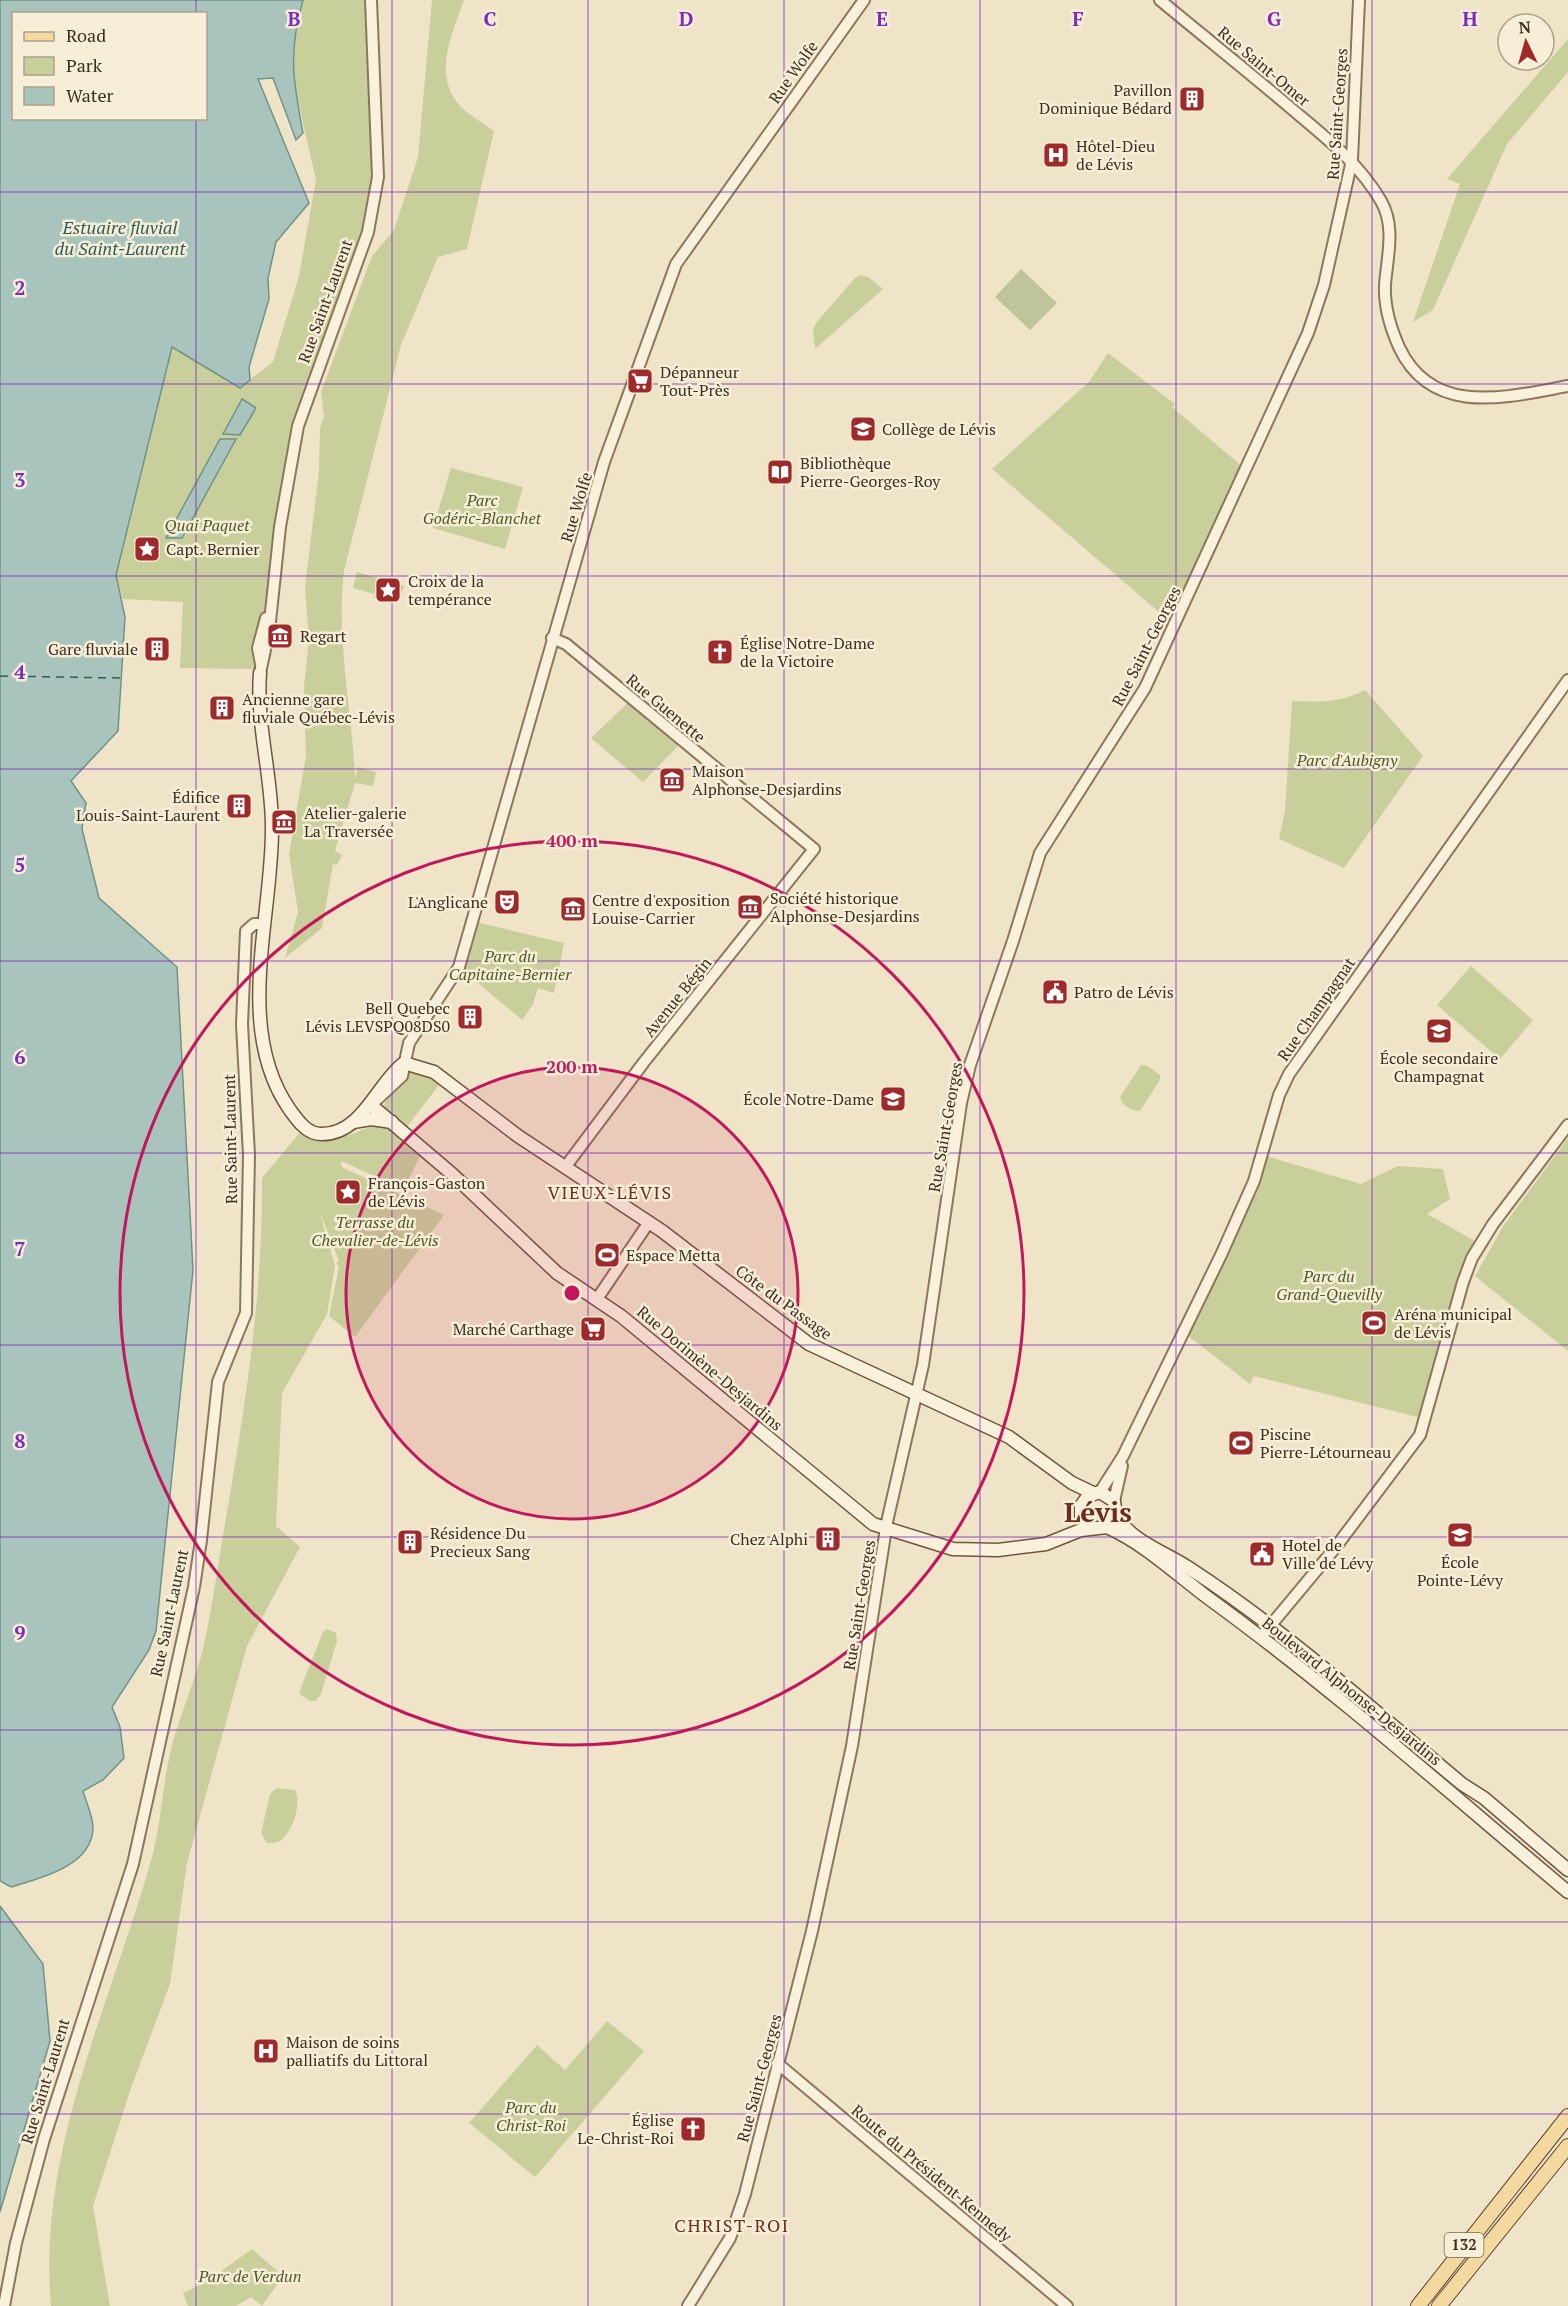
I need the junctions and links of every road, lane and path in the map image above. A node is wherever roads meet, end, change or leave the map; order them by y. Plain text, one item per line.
1 (371, 0) edge
2 (864, 0) edge
3 (1160, 0) edge
4 (1359, 0) edge
5 (1352, 160) junction
6 (1346, 198) junction
7 (1381, 201) junction
8 (1568, 386) edge
9 (552, 638) junction
10 (261, 670) joint
11 (1568, 680) edge
12 (814, 849) joint
13 (262, 924) junction
14 (404, 1063) junction
15 (371, 1105) junction
16 (351, 1122) junction
17 (393, 1122) junction
18 (1568, 1125) edge
19 (566, 1166) junction
20 (649, 1222) junction
21 (597, 1299) junction
22 (917, 1392) junction
23 (987, 1428) junction
24 (1123, 1456) junction
25 (1097, 1493) junction
26 (1114, 1501) junction
27 (1081, 1506) junction
28 (1116, 1515) junction
29 (1107, 1527) junction
30 (1093, 1528) junction
31 (886, 1529) junction
32 (1271, 1625) junction
33 (1261, 1637) junction
34 (1568, 1870) edge
35 (1568, 1892) edge
36 (777, 2063) junction
37 (1568, 2116) edge
38 (1568, 2146) edge
39 (4, 2306) edge
40 (688, 2306) edge
41 (1067, 2306) edge
42 (1418, 2306) edge
43 (1440, 2306) edge

1 - 10 street, Rue Saint-Laurent
2 - 9 street, Rue Wolfe
3 - 5 street, Rue Saint-Omer
4 - 5 street, Rue Saint-Georges
5 - 6 street, Rue Saint-Georges
5 - 7 street, Rue Saint-Omer
6 - 7 street
6 - 22 street, Rue Saint-Georges
7 - 8 street, Rue Saint-Omer
9 - 12 street, Rue Guenette
9 - 14 street, Rue Wolfe
10 - 13 main road, Rue Saint-Laurent
11 - 24 street, Rue Champagnat
12 - 19 street, Avenue Bégin
13 - 16 main road, Rue Saint-Laurent
13 - 39 street, Rue Saint-Laurent
14 - 15 main road
14 - 19 main road, Côte du Passage
15 - 16 main road
15 - 17 main road, Rue Dorimène-Desjardins
16 - 17 main road
17 - 21 main road, Rue Dorimène-Desjardins
18 - 32 street
19 - 20 main road, Côte du Passage
20 - 21 street
20 - 22 main road, Côte du Passage
21 - 31 main road, Rue Dorimène-Desjardins
22 - 23 main road
22 - 31 street, Rue Saint-Georges
23 - 25 main road
23 - 27 main road
24 - 25 street, Rue Champagnat
24 - 26 street, Rue Champagnat
25 - 26 main road
25 - 27 main road
26 - 28 main road
27 - 30 main road
28 - 29 main road
28 - 32 main road, Boulevard Alphonse-Desjardins
29 - 30 main road
29 - 33 main road, Boulevard Alphonse-Desjardins
30 - 31 main road, Rue Dorimène-Desjardins
31 - 36 street, Rue Saint-Georges
32 - 33 street
32 - 34 main road, Boulevard Alphonse-Desjardins
33 - 35 main road, Boulevard Alphonse-Desjardins
36 - 40 street, Rue Saint-Georges
36 - 41 street, Route du Président-Kennedy
37 - 42 main road, 132
38 - 43 main road, 132

